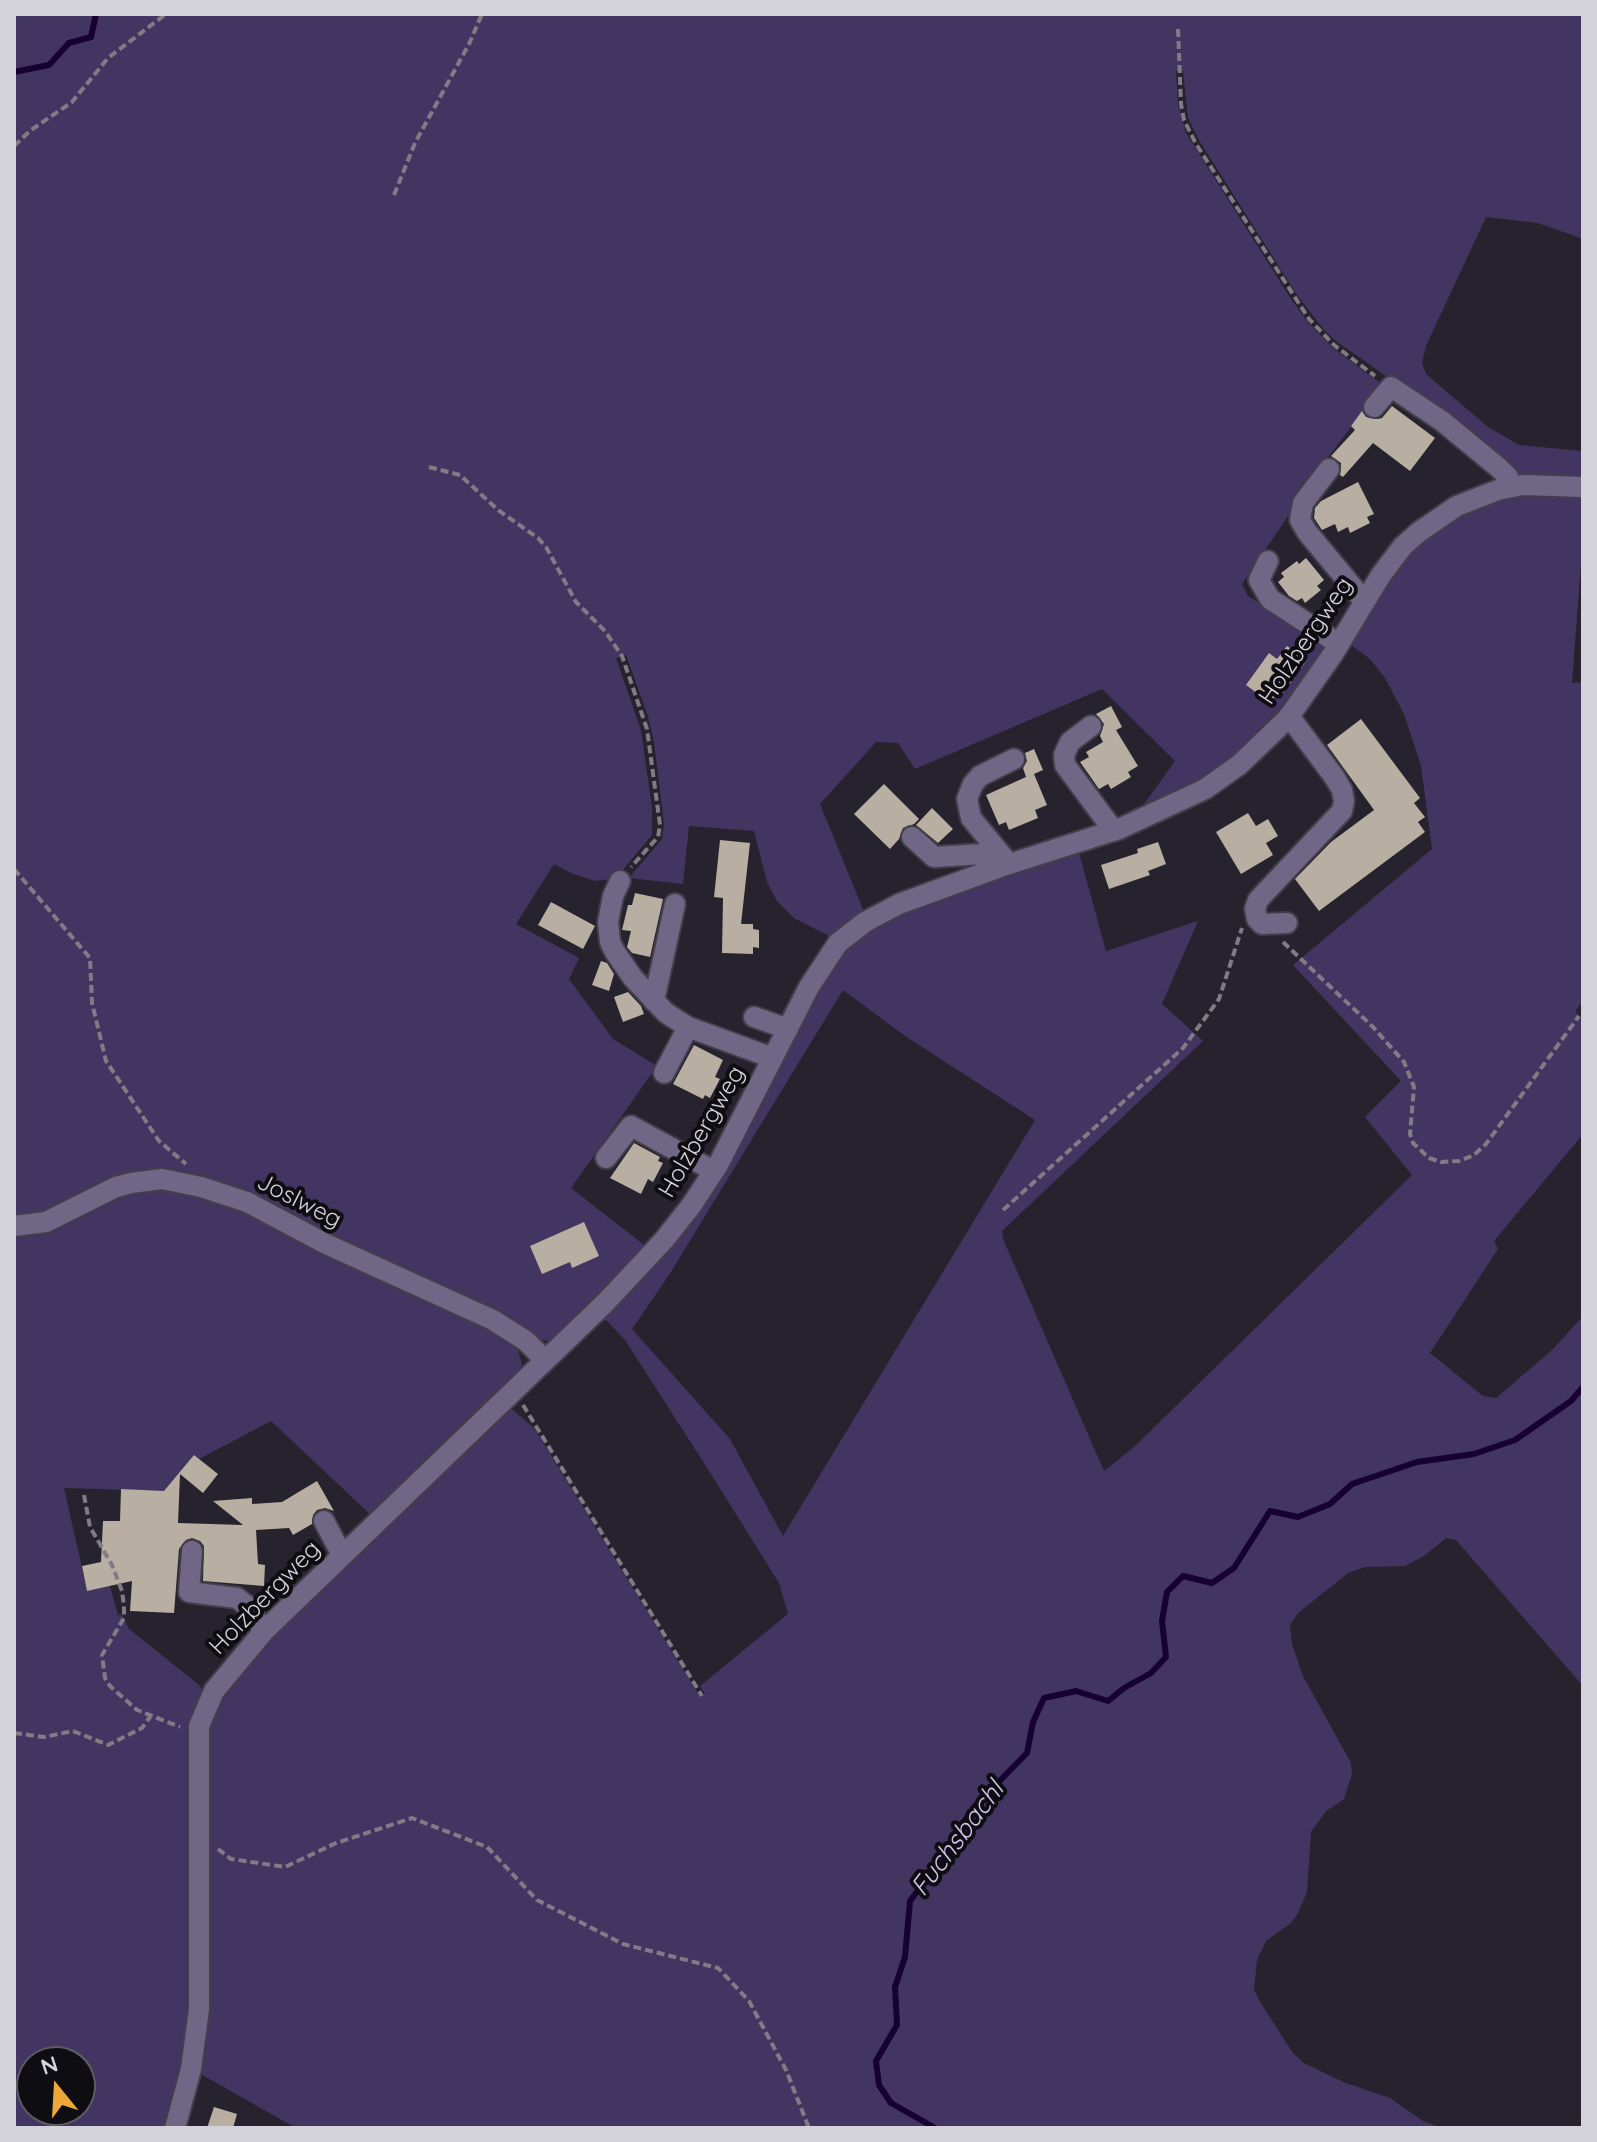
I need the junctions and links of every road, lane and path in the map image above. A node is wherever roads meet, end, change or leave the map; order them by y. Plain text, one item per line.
1 (166, 14) edge
2 (482, 14) edge
3 (1178, 29) dead end
4 (14, 146) edge
5 (394, 195) dead end
6 (1391, 387) junction
7 (1374, 407) dead end
8 (429, 467) dead end
9 (1329, 469) dead end
10 (1511, 487) junction
11 (1583, 487) edge
12 (1268, 561) dead end
13 (1365, 602) junction
14 (1339, 644) junction
15 (1289, 716) junction
16 (1091, 726) dead end
17 (1014, 759) dead end
18 (1114, 831) junction
19 (912, 837) dead end
20 (1004, 859) junction
21 (14, 869) edge
22 (620, 881) joint
23 (1258, 900) junction
24 (675, 904) dead end
25 (1287, 923) dead end
26 (1262, 924) junction
27 (654, 1001) junction
28 (1579, 1016) dead end
29 (754, 1017) dead end
30 (688, 1027) junction
31 (788, 1029) junction
32 (773, 1058) junction
33 (664, 1073) dead end
34 (606, 1158) dead end
35 (190, 1167) dead end
36 (714, 1171) junction
37 (1003, 1210) dead end
38 (46, 1222) junction
39 (14, 1226) edge
40 (14, 1236) edge
41 (544, 1359) junction
42 (513, 1389) junction
43 (84, 1495) dead end
44 (324, 1521) dead end
45 (192, 1551) dead end
46 (342, 1555) junction
47 (264, 1631) junction
48 (702, 1696) dead end
49 (150, 1717) junction
50 (199, 1726) junction
51 (14, 1733) edge
52 (198, 1834) junction
53 (175, 2128) edge
54 (809, 2128) edge

1 - 4 path
2 - 5 path
3 - 6 path
6 - 7 street
6 - 10 street
8 - 22 path
9 - 13 street
10 - 11 street, Holzbergweg
10 - 13 street, Holzbergweg
12 - 14 street
13 - 14 street, Holzbergweg
14 - 15 street, Holzbergweg
15 - 18 street, Holzbergweg
15 - 23 street
16 - 18 street
17 - 20 street
18 - 20 street, Holzbergweg
19 - 20 street
20 - 31 street, Holzbergweg
21 - 35 path
22 - 27 street
23 - 26 street
23 - 37 path
24 - 27 street
25 - 26 street
26 - 28 path
27 - 30 street
29 - 31 street
30 - 32 street
30 - 33 street
31 - 32 street, Holzbergweg
32 - 36 street, Holzbergweg
34 - 36 street
36 - 41 street, Holzbergweg
38 - 39 street, Joslweg
38 - 40 street
38 - 41 street, Joslweg
41 - 42 street, Holzbergweg
42 - 46 street, Holzbergweg
42 - 48 path
43 - 49 path
44 - 46 street
45 - 47 street
46 - 47 street, Holzbergweg
47 - 50 street, Holzbergweg
49 - 50 path
49 - 51 path
50 - 52 street, Holzbergweg
52 - 53 street, Holzbergweg
52 - 54 path

